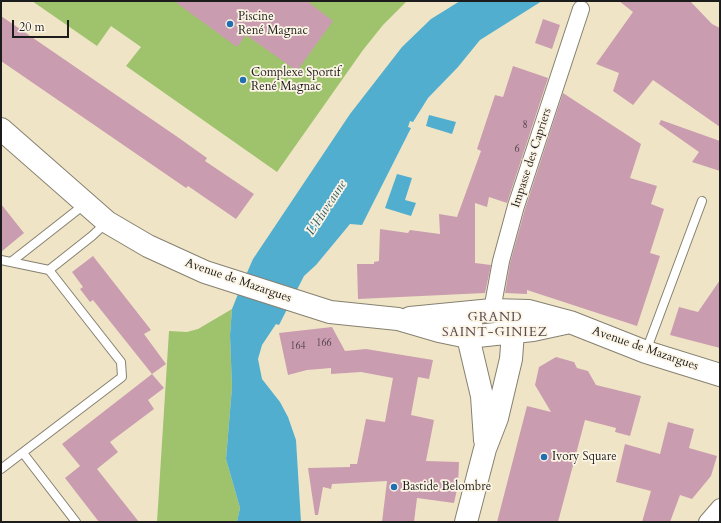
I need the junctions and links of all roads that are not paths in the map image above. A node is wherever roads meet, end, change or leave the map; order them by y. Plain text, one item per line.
1 (583, 5) edge
2 (1, 129) edge
3 (702, 201) dead end
4 (86, 204) junction
5 (107, 222) junction
6 (1, 260) edge
7 (11, 262) junction
8 (49, 270) junction
9 (492, 310) junction
10 (398, 320) junction
11 (570, 322) junction
12 (513, 332) junction
13 (468, 337) junction
14 (646, 352) junction
15 (720, 375) edge
16 (485, 449) junction
17 (23, 453) junction
18 (1, 469) edge
19 (720, 506) edge
20 (76, 522) edge
21 (466, 522) edge
22 (707, 522) edge

1 - 9 street, Impasse des Capriers
2 - 4 street, Avenue de Mazargues
3 - 14 lane
4 - 5 street, Avenue de Mazargues
4 - 7 lane
5 - 8 lane
5 - 10 street, Avenue de Mazargues
6 - 7 lane
7 - 8 lane
8 - 17 lane
9 - 10 street, Avenue de Mazargues
9 - 11 street, Avenue de Mazargues
9 - 12 street
9 - 13 street, Avenue de Mazargues
10 - 13 street, Avenue de Mazargues
11 - 12 street, Avenue de Mazargues
11 - 14 street, Avenue de Mazargues
12 - 13 street, Avenue de Mazargues
12 - 16 street
13 - 16 street
14 - 15 street, Avenue de Mazargues
16 - 21 street
17 - 18 lane
17 - 20 lane
19 - 22 street

